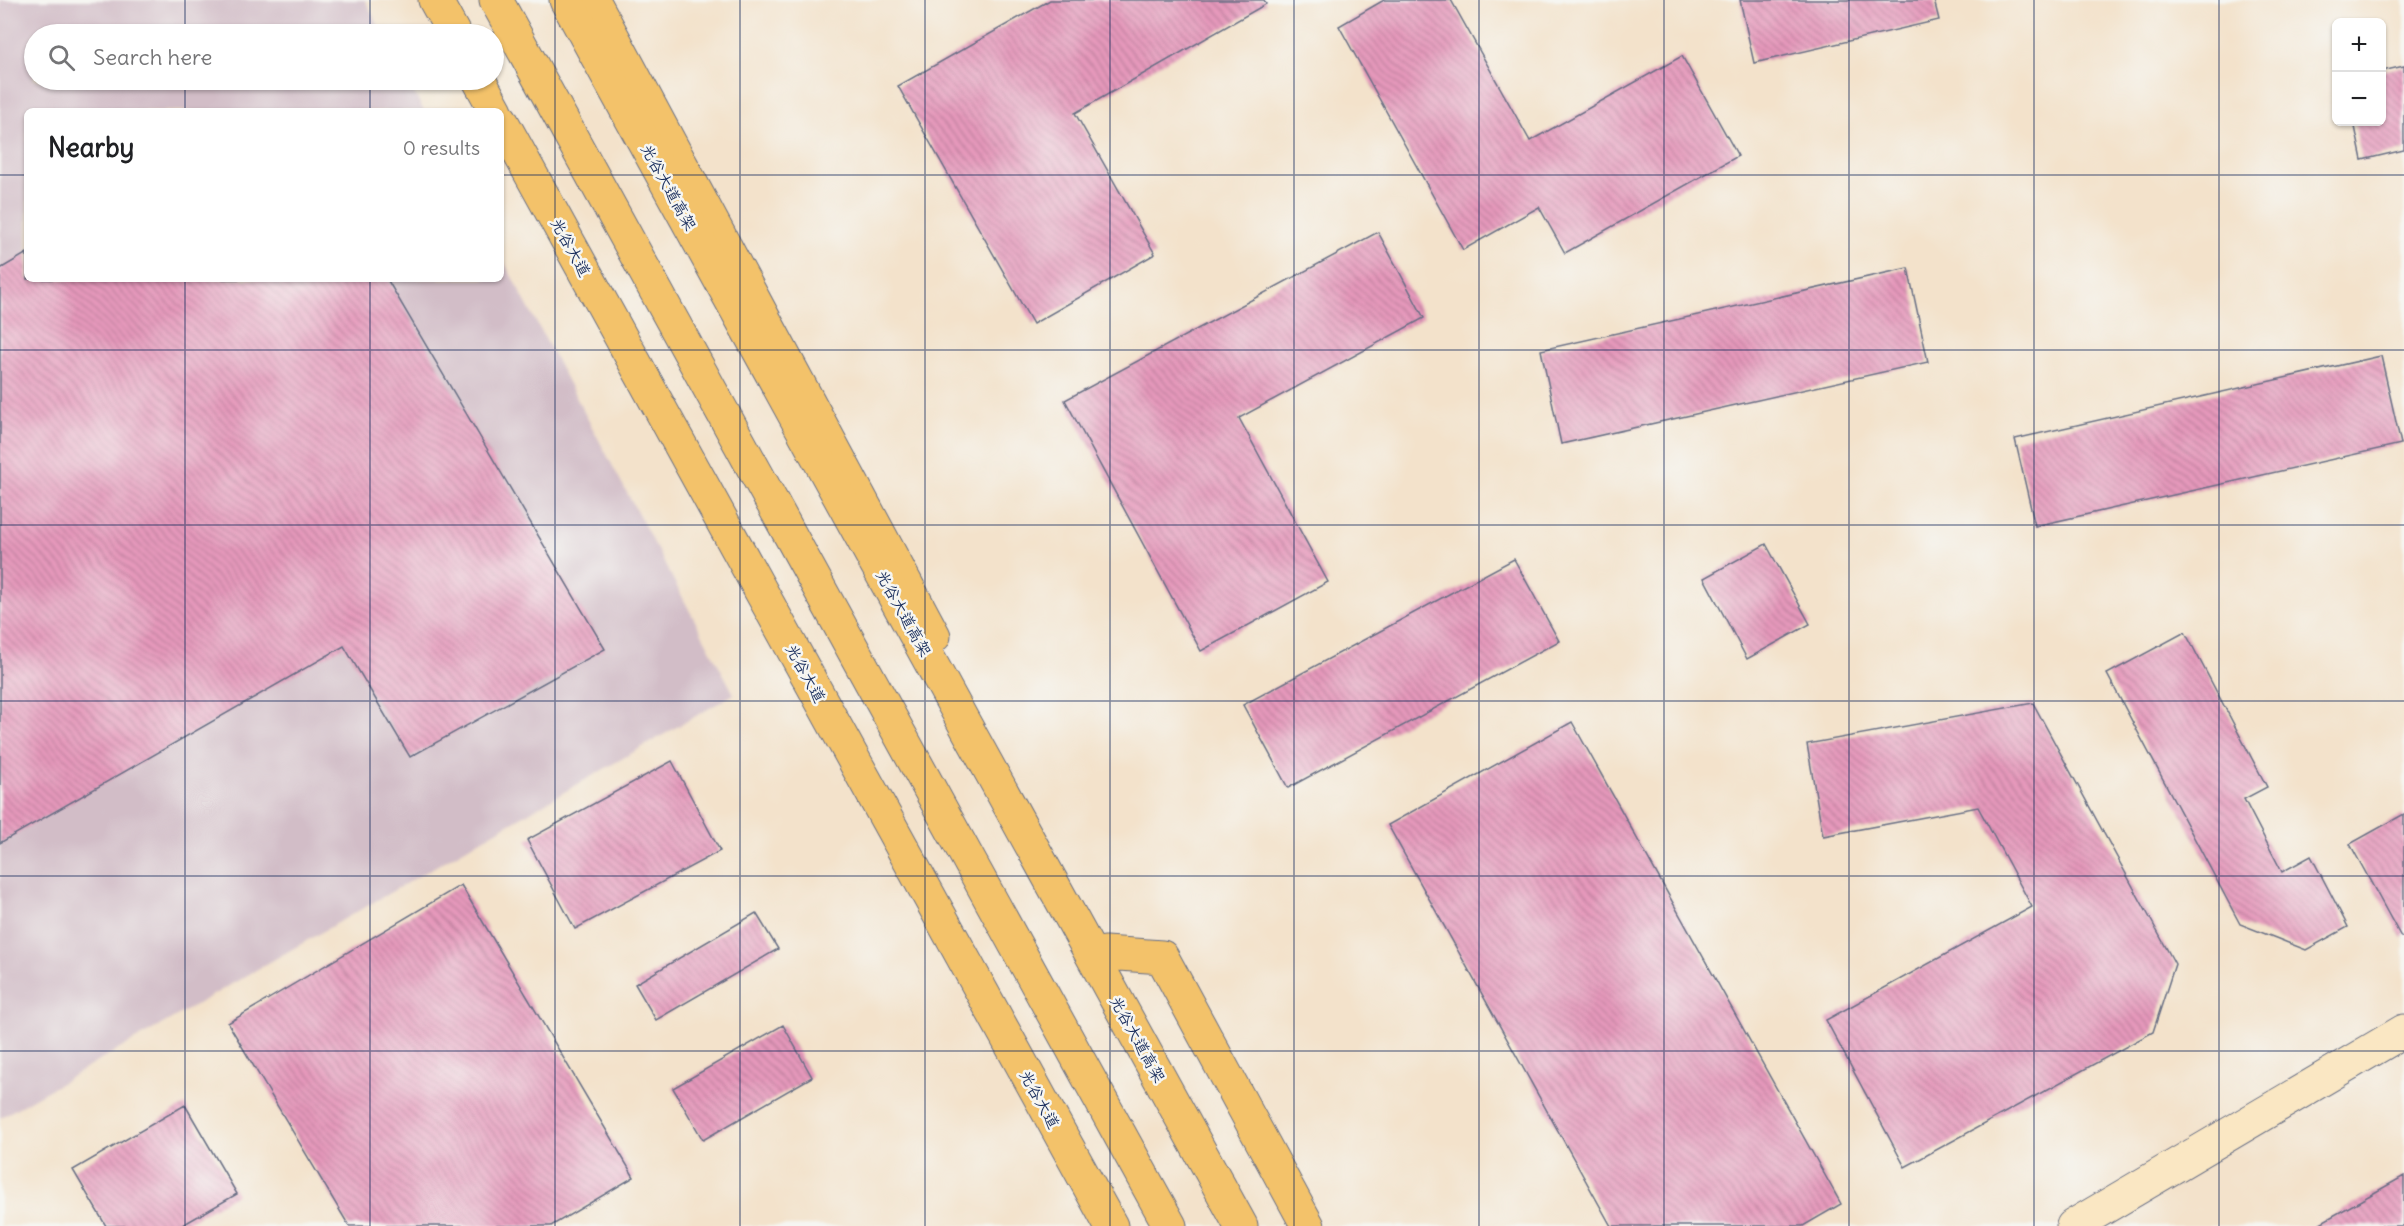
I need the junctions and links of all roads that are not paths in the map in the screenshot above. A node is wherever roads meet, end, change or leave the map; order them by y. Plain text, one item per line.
1 (435, 0) edge
2 (496, 0) edge
3 (566, 0) edge
4 (593, 0) edge
5 (448, 24) edge
6 (484, 90) edge
7 (494, 108) edge
8 (504, 125) edge
9 (1105, 953) junction
10 (2404, 1030) edge
11 (1111, 1226) edge
12 (1170, 1226) edge
13 (1241, 1226) edge
14 (1259, 1226) edge
15 (1308, 1226) edge
16 (2073, 1226) edge

1 - 5 main road
2 - 12 main road
3 - 13 main road, 光谷大道高架
4 - 9 main road
6 - 7 main road
8 - 11 main road, 光谷大道
9 - 14 main road
9 - 15 main road
10 - 16 street

